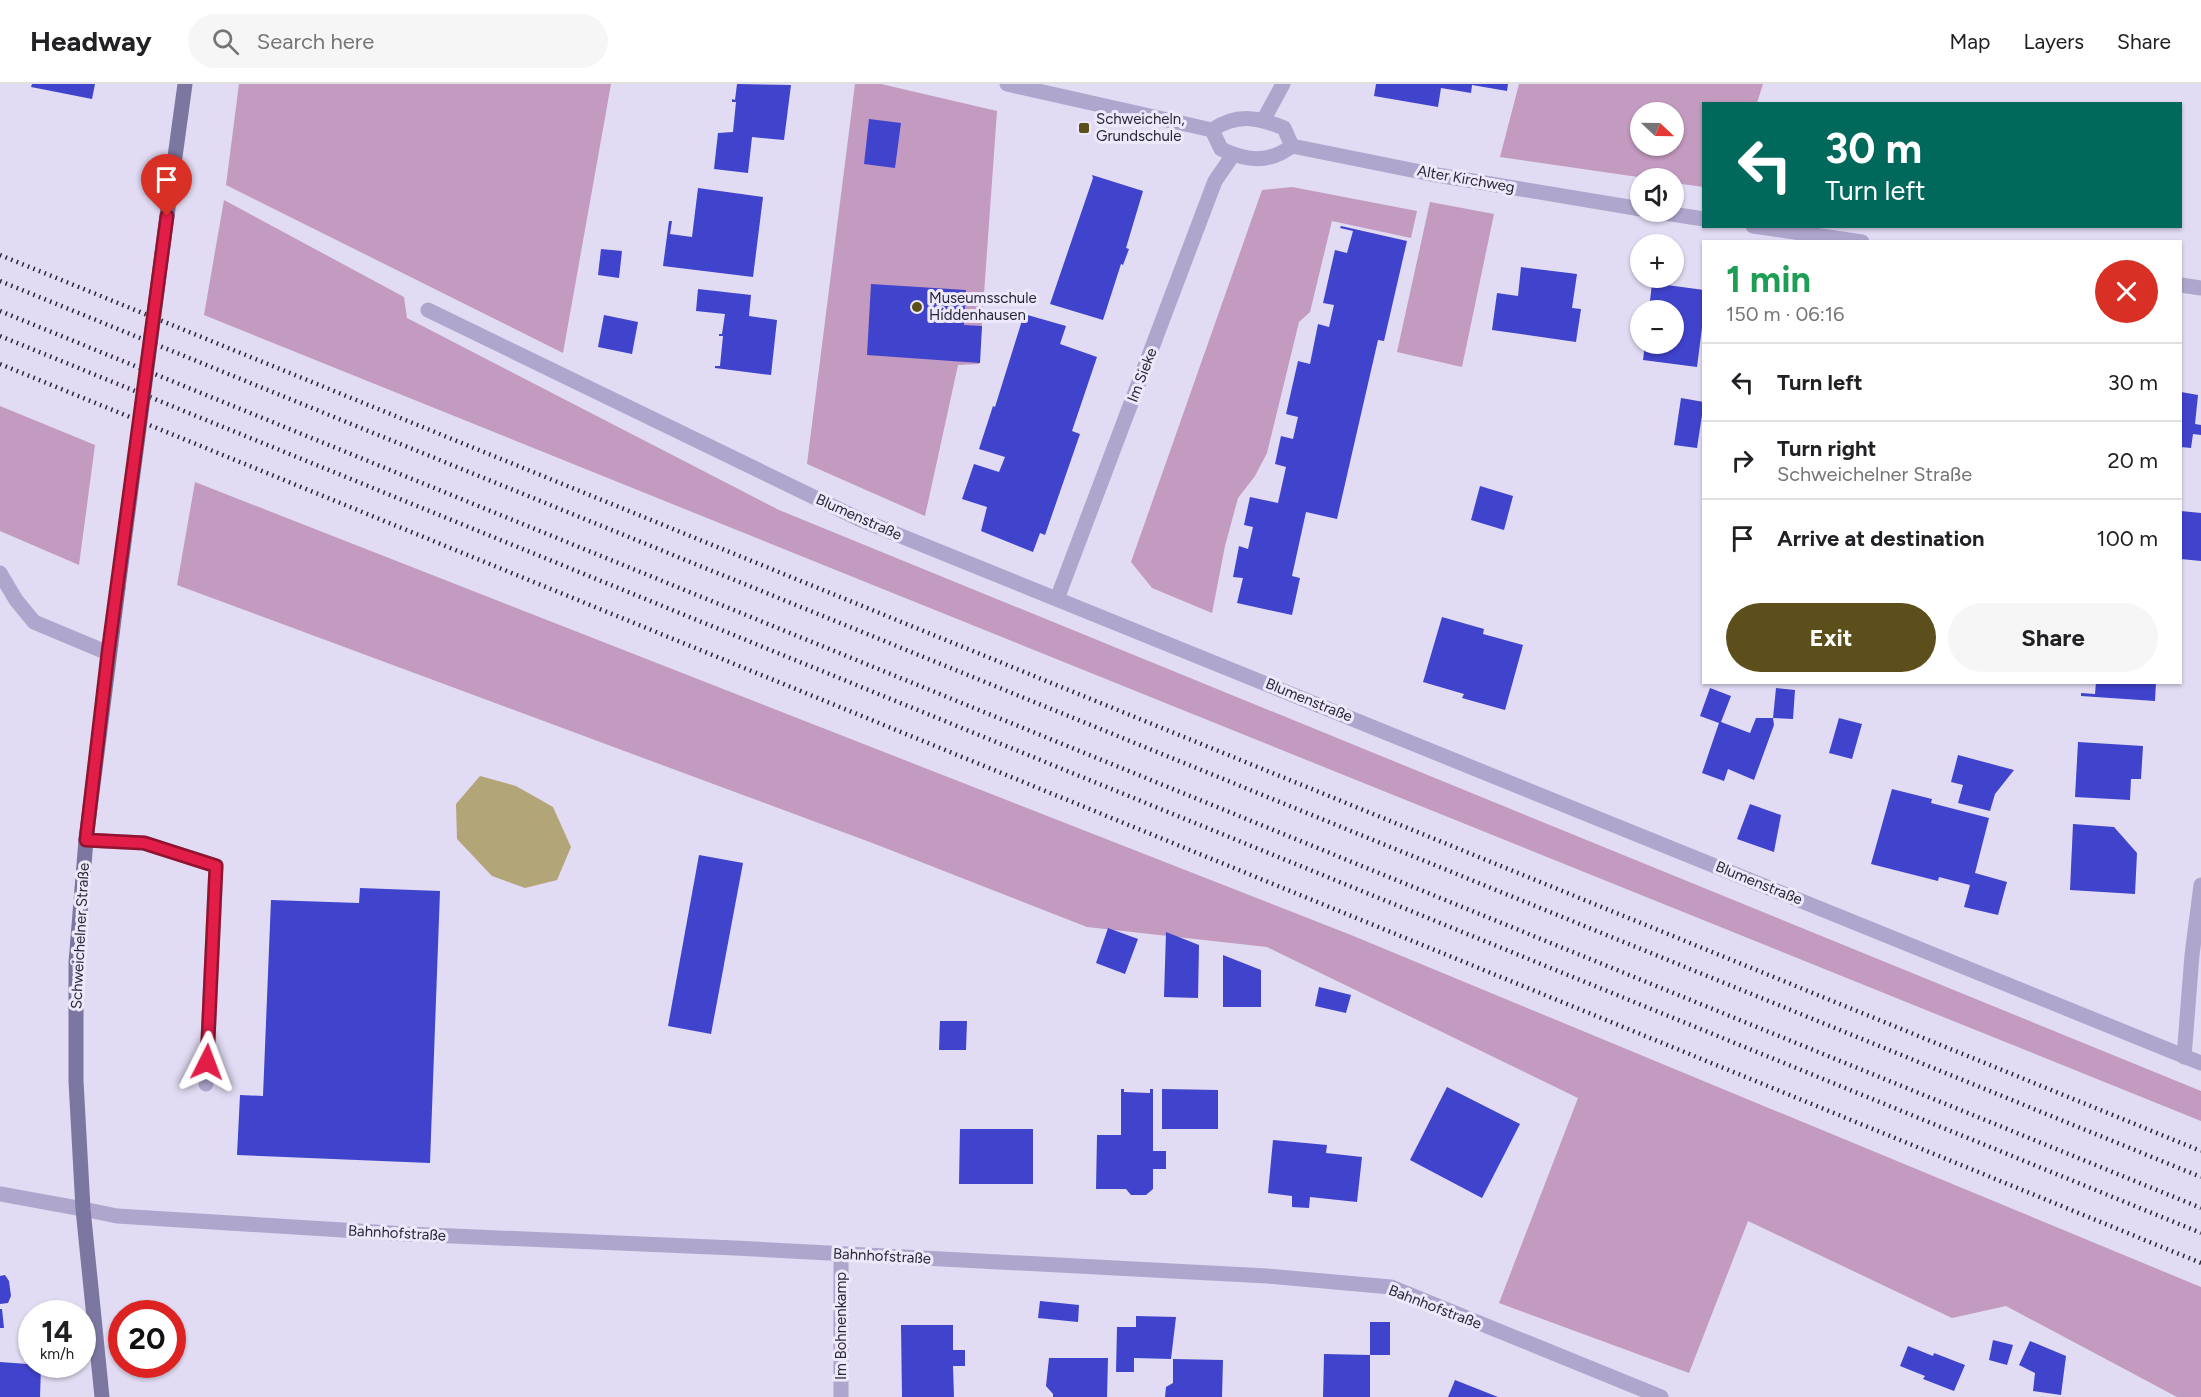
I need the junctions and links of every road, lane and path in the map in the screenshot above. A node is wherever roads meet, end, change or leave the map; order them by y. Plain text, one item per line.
1 (186, 84) edge
2 (1007, 84) edge
3 (1282, 84) edge
4 (1264, 119) junction
5 (1212, 130) junction
6 (1292, 147) junction
7 (1233, 154) junction
8 (1630, 207) edge
9 (1684, 216) edge
10 (1702, 219) edge
11 (1767, 228) edge
12 (1848, 240) edge
13 (2182, 285) edge
14 (2201, 288) edge
15 (428, 310) dead end
16 (0, 573) edge
17 (1058, 599) junction
18 (108, 653) junction
19 (86, 840) junction
20 (2201, 885) edge
21 (2184, 1057) junction
22 (2201, 1063) edge
23 (206, 1084) dead end
24 (0, 1194) edge
25 (83, 1209) junction
26 (841, 1254) junction
27 (102, 1397) edge
28 (841, 1397) edge
29 (1661, 1397) edge

1 - 18 street, Schweichelner Straße, bridge
2 - 5 street
3 - 4 street
4 - 5 street
4 - 6 street
5 - 7 street
6 - 7 street
6 - 8 street, Alter Kirchweg
7 - 17 street, Im Sieke
9 - 10 street
11 - 12 street
13 - 14 street
15 - 17 street, Blumenstraße
16 - 18 street
17 - 21 street, Blumenstraße
18 - 19 street, Schweichelner Straße
19 - 23 street
19 - 25 street, Schweichelner Straße
20 - 21 street
21 - 22 street, Blumenstraße
24 - 25 street, Bahnhofstraße
25 - 26 street, Bahnhofstraße
25 - 27 street, Schweichelner Straße
26 - 28 street, Im Bohnenkamp
26 - 29 street, Bahnhofstraße

